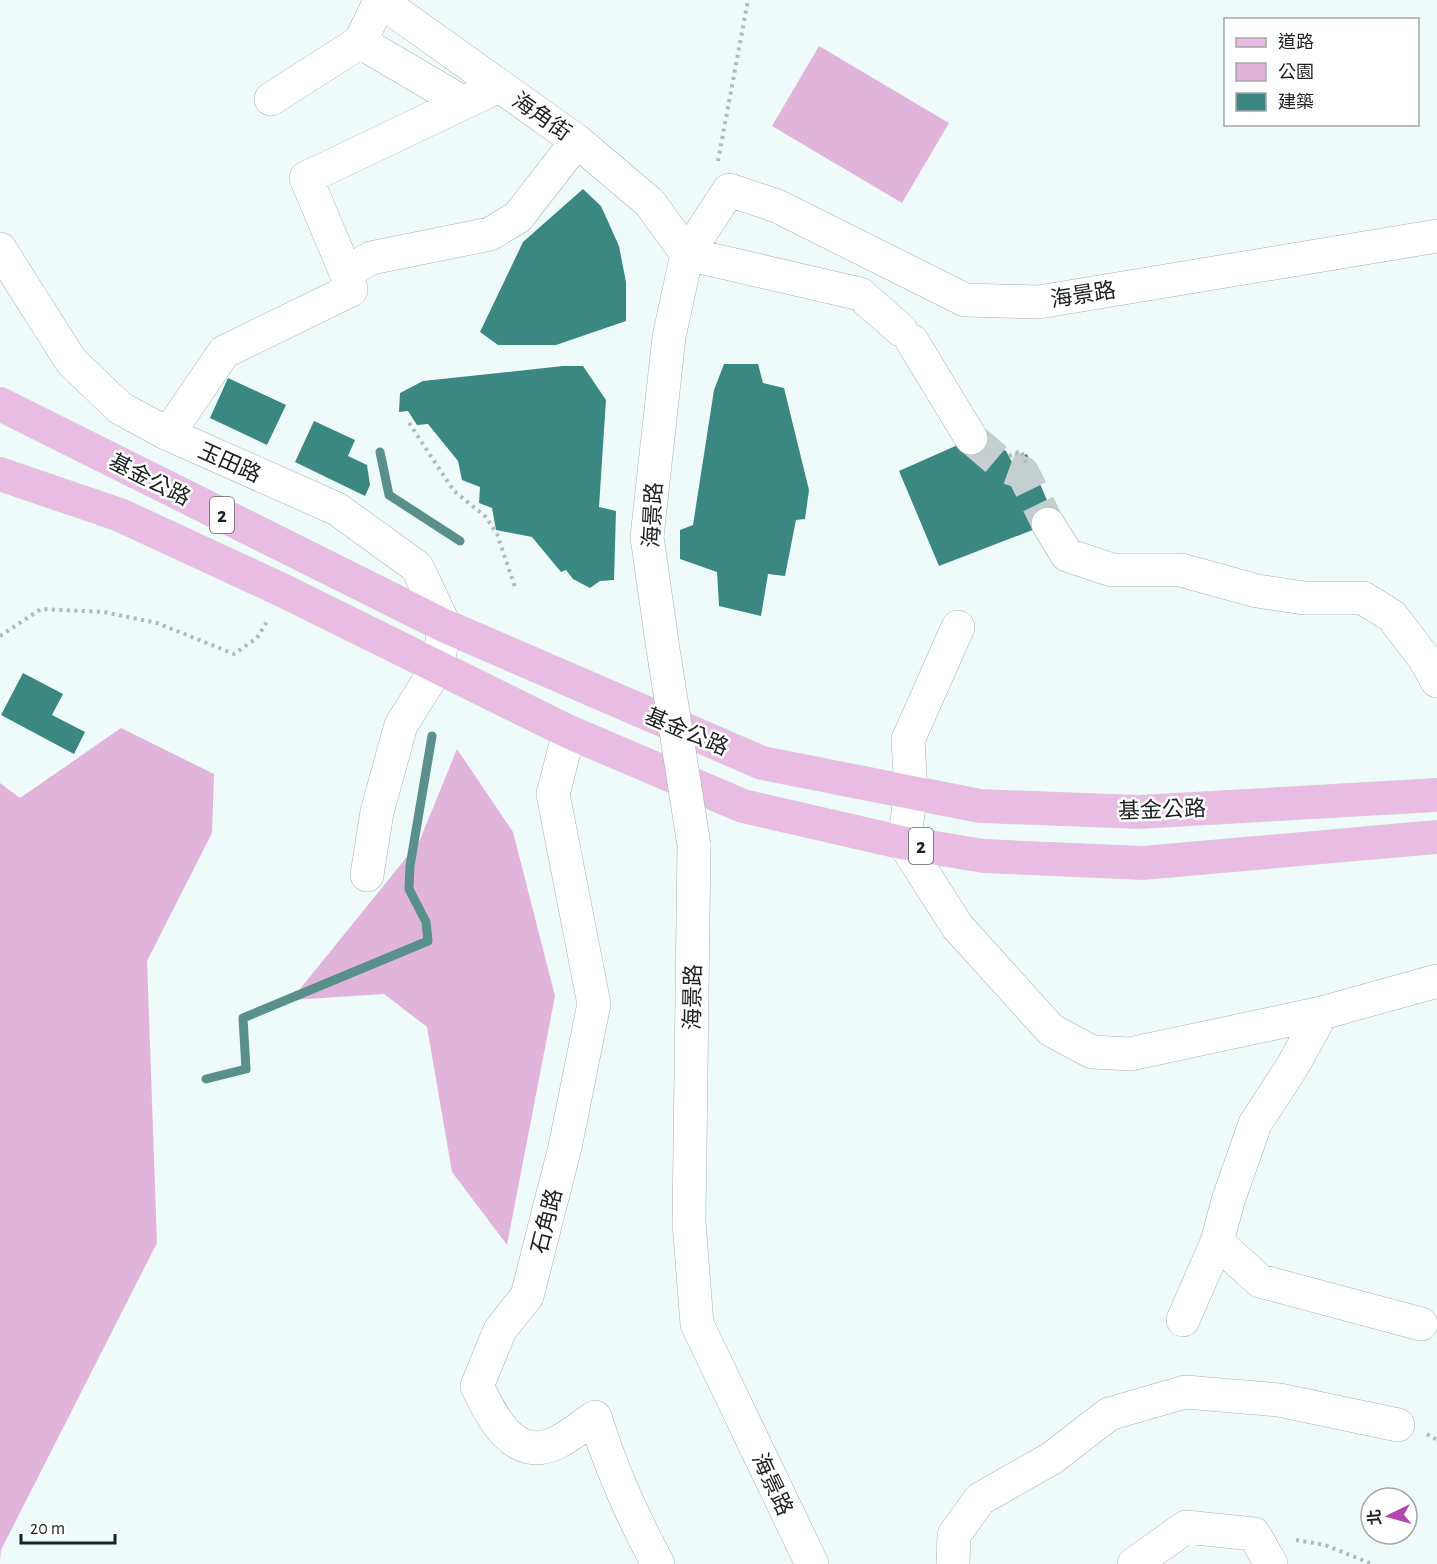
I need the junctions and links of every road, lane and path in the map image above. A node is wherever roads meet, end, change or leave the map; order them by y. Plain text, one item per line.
1 (748, 0) edge
2 (379, 1) edge
3 (360, 42) junction
4 (499, 86) junction
5 (271, 99) dead end
6 (462, 102) junction
7 (577, 141) junction
8 (729, 189) junction
9 (1437, 236) edge
10 (0, 249) edge
11 (687, 254) junction
12 (346, 273) junction
13 (0, 404) edge
14 (409, 423) dead end
15 (168, 435) junction
16 (971, 438) tunnel mouth
17 (1009, 456) dead end
18 (1026, 463) dead end
19 (0, 474) edge
20 (1048, 524) tunnel mouth
21 (516, 590) dead end
22 (284, 591) junction
23 (445, 626) junction
24 (958, 627) dead end
25 (0, 636) edge
26 (437, 668) junction
27 (1437, 681) edge
28 (569, 732) junction
29 (911, 791) junction
30 (1437, 795) edge
31 (1437, 837) edge
32 (904, 843) junction
33 (367, 875) dead end
34 (1437, 981) edge
35 (1322, 1013) junction
36 (1217, 1242) junction
37 (1183, 1320) dead end
38 (1421, 1324) dead end
39 (1398, 1425) dead end
40 (1254, 1533) junction
41 (658, 1564) edge
42 (812, 1564) edge
43 (953, 1564) edge
44 (1134, 1564) edge
45 (1271, 1564) edge
46 (1372, 1564) edge

1 - 8 path
2 - 3 street
2 - 4 street, 海角街
3 - 5 street
3 - 6 street
4 - 6 street
4 - 7 street, 海角街
6 - 12 street
7 - 11 street, 海角街
7 - 12 street
8 - 9 street, 海景路
8 - 11 street, 海景路
10 - 15 street, 玉田路
11 - 16 street
11 - 42 street, 海景路, bridge
12 - 15 street
13 - 23 main road, 基金公路 / 2
14 - 21 path
15 - 23 street, 玉田路
17 - 18 path
19 - 22 main road, 基金公路 / 2
20 - 27 street
22 - 25 path
22 - 26 main road, 基金公路 / 2
23 - 26 street
23 - 29 main road, 基金公路 / 2
24 - 29 street
26 - 28 main road, 基金公路 / 2
26 - 33 street
28 - 32 main road, 基金公路 / 2
28 - 41 street, 石角路
29 - 30 main road, 基金公路 / 2
29 - 32 street
31 - 32 main road, 基金公路 / 2
32 - 35 street
34 - 35 street
35 - 36 street
36 - 37 street
36 - 38 street
39 - 43 street
40 - 44 street
40 - 45 street
40 - 46 path

